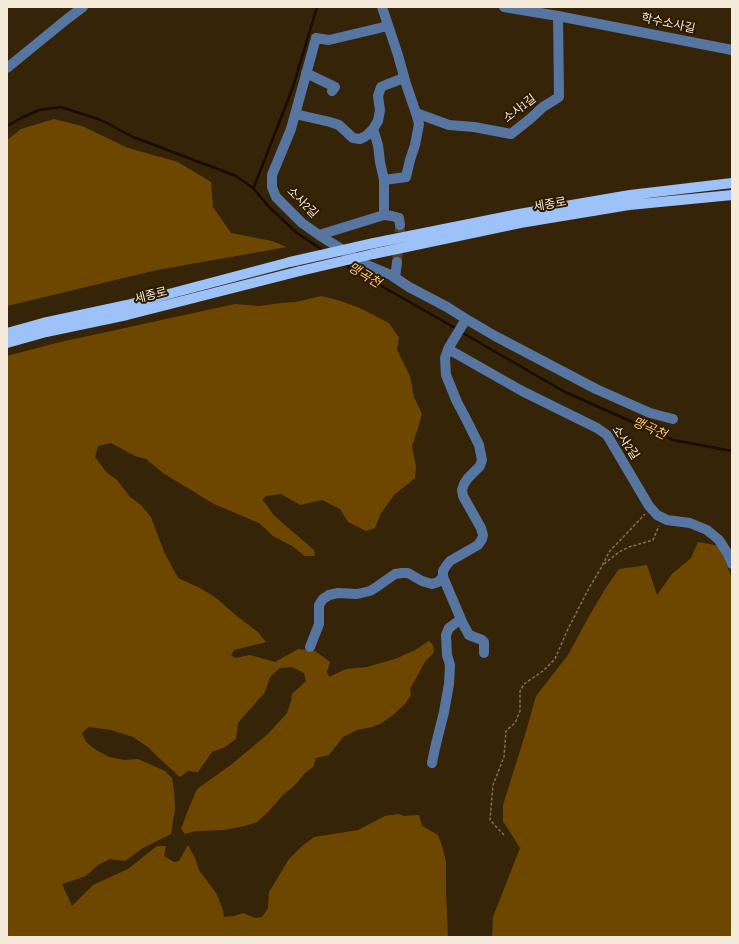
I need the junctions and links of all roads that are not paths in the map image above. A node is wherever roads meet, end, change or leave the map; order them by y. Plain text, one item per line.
1 (83, 7) edge
2 (382, 7) edge
3 (504, 7) edge
4 (558, 16) junction
5 (388, 26) junction
6 (732, 50) edge
7 (7, 68) edge
8 (306, 73) junction
9 (404, 78) junction
10 (332, 91) dead end
11 (416, 113) junction
12 (295, 114) junction
13 (373, 129) junction
14 (384, 180) junction
15 (732, 183) edge
16 (732, 195) edge
17 (384, 215) junction
18 (400, 225) dead end
19 (319, 235) junction
20 (374, 248) junction
21 (397, 262) tunnel mouth
22 (395, 278) junction
23 (464, 321) junction
24 (7, 333) edge
25 (7, 343) edge
26 (449, 348) junction
27 (673, 419) dead end
28 (732, 564) edge
29 (443, 577) junction
30 (461, 619) junction
31 (310, 647) dead end
32 (484, 652) dead end
33 (432, 763) dead end

1 - 7 street
2 - 5 street
3 - 4 street, 학수소사길
4 - 6 street, 학수소사길
4 - 11 street, 소사1길
5 - 8 street, 소사2길
5 - 9 street
8 - 10 street
8 - 12 street, 소사2길
9 - 11 street
9 - 13 street
11 - 14 street
12 - 13 street
12 - 19 street, 소사2길
13 - 14 street
14 - 17 street
15 - 20 main road, 세종로
16 - 20 main road, 세종로
17 - 18 street
17 - 19 street
19 - 22 street, 소사2길
20 - 24 main road, 세종로, bridge
20 - 25 main road, 세종로, bridge
21 - 22 street
22 - 23 street, 소사2길
23 - 26 street
23 - 27 street, 소사2길
26 - 28 street, 소사2길
26 - 29 street
29 - 30 street
29 - 31 street
30 - 32 street
30 - 33 street

